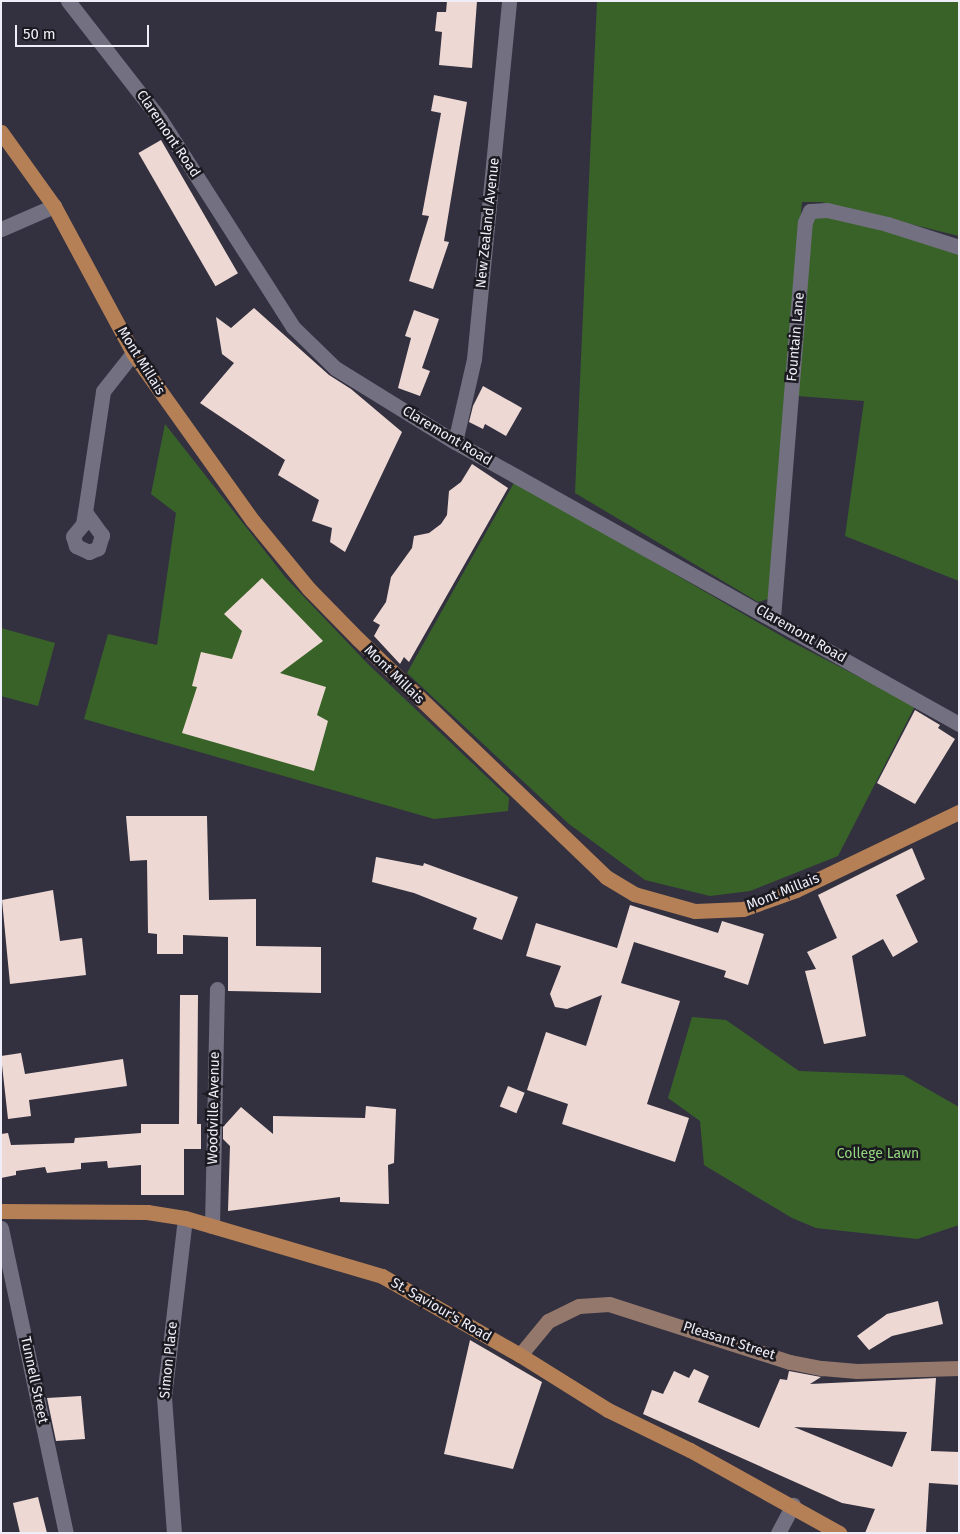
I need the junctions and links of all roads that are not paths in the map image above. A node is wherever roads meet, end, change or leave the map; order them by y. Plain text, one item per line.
1 (68, 1) edge
2 (509, 1) edge
3 (1, 132) edge
4 (54, 206) junction
5 (1, 229) edge
6 (959, 247) edge
7 (133, 353) junction
8 (455, 442) junction
9 (86, 512) dead end
10 (773, 618) junction
11 (959, 724) edge
12 (959, 812) edge
13 (217, 989) dead end
14 (1, 1211) edge
15 (185, 1218) junction
16 (212, 1226) junction
17 (1, 1228) edge
18 (520, 1355) junction
19 (959, 1368) edge
20 (793, 1505) junction
21 (66, 1533) edge
22 (174, 1533) edge
23 (778, 1533) edge
24 (839, 1533) edge

1 - 8 street, Claremont Road
2 - 8 street, New Zealand Avenue
3 - 4 main road, Mont Millais
4 - 5 street
4 - 7 main road, Mont Millais
6 - 10 street, Fountain Lane
7 - 9 street
7 - 12 main road, Mont Millais
8 - 10 street, Claremont Road
10 - 11 street, Claremont Road
13 - 16 street, Woodville Avenue
14 - 15 main road, St. Saviour's Road
15 - 16 main road, St. Saviour's Road
15 - 22 street, Simon Place
16 - 18 main road, St. Saviour's Road
17 - 21 street, Tunnell Street
18 - 19 main road, Pleasant Street
18 - 20 main road, St. Saviour's Road
20 - 23 street
20 - 24 main road, St. Saviour's Road

